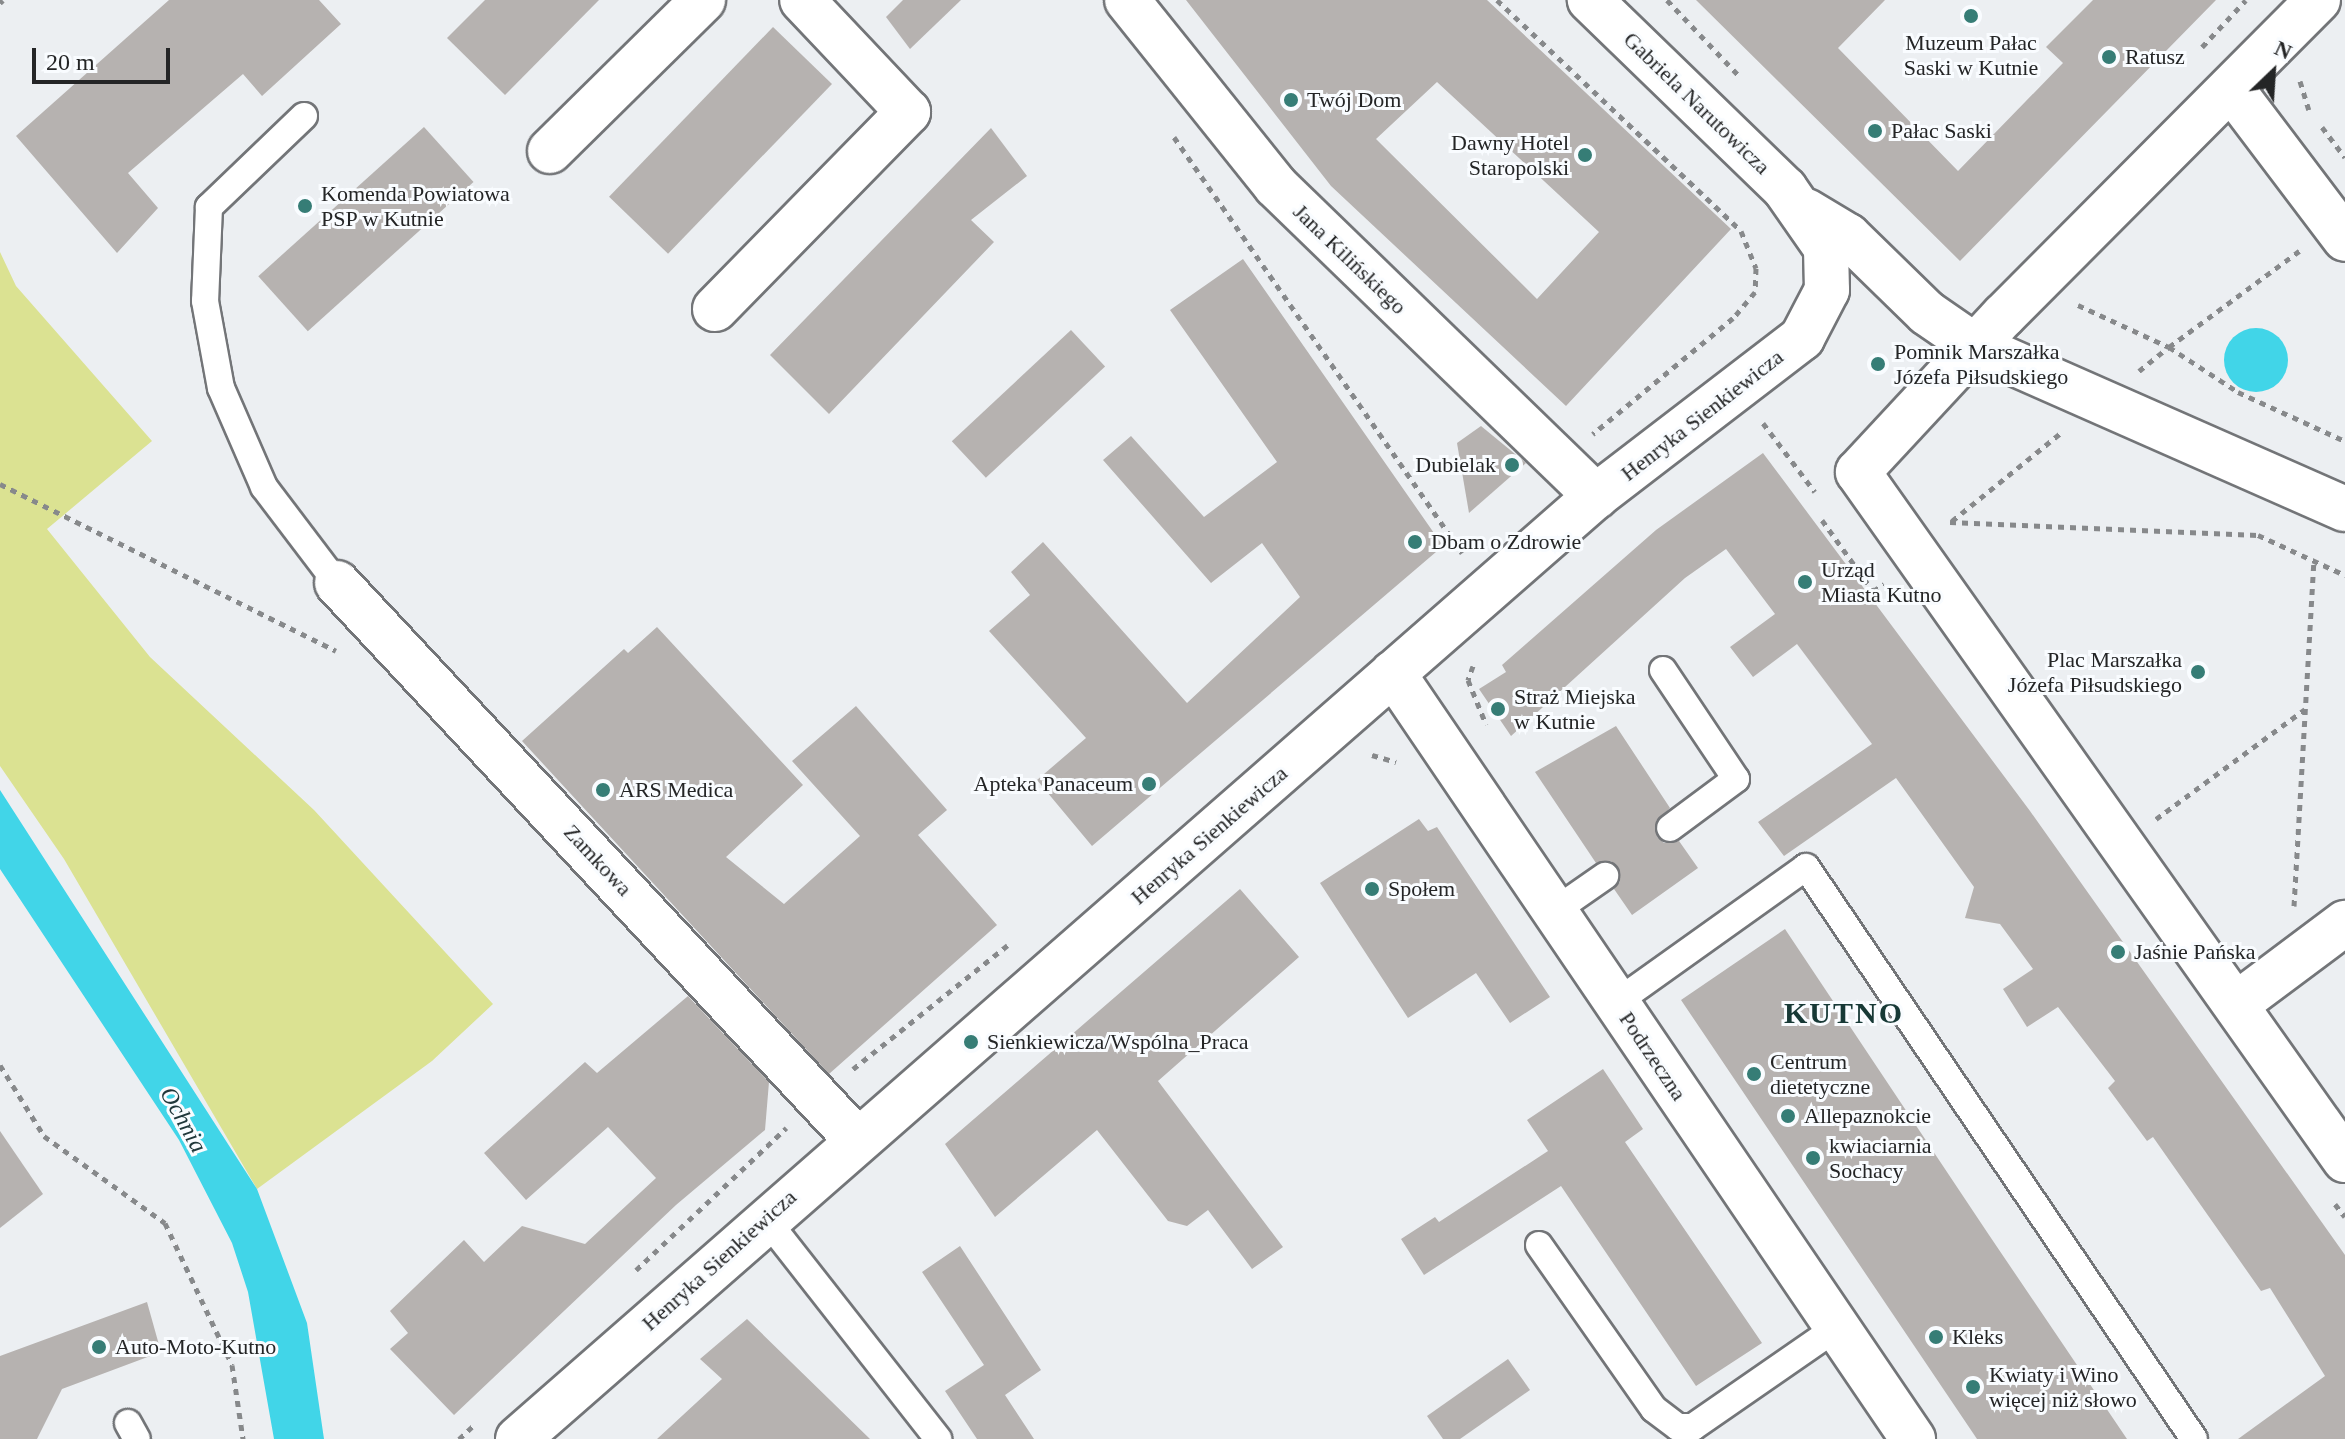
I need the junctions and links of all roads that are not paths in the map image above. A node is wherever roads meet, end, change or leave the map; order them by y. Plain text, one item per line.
1 (703, 0) edge
2 (802, 0) edge
3 (1127, 0) edge
4 (1590, 0) edge
5 (2318, 0) edge
6 (2231, 88) junction
7 (304, 116) dead end
8 (550, 151) dead end
9 (1801, 208) junction
10 (2340, 232) edge
11 (715, 309) dead end
12 (1975, 346) junction
13 (1596, 496) junction
14 (2345, 509) edge
15 (337, 583) joint
16 (1663, 670) dead end
17 (1393, 673) junction
18 (1670, 828) dead end
19 (1605, 876) dead end
20 (1556, 910) junction
21 (2345, 923) edge
22 (1617, 1002) junction
23 (2238, 1003) junction
24 (857, 1140) junction
25 (2345, 1160) edge
26 (765, 1218) junction
27 (1539, 1245) dead end
28 (1836, 1328) junction
29 (518, 1439) edge
30 (938, 1439) edge
31 (1913, 1439) edge
32 (2194, 1439) edge

1 - 8 street
2 - 11 street
3 - 13 street, Jana Kilińskiego
4 - 9 street, Gabriela Narutowicza
5 - 6 street
6 - 10 street
6 - 12 street
7 - 15 lane
9 - 12 street
9 - 13 street, Henryka Sienkiewicza
12 - 14 street
12 - 23 street
13 - 17 street, Henryka Sienkiewicza
15 - 24 street, Zamkowa
16 - 18 lane
17 - 20 street, Podrzeczna
17 - 24 street, Henryka Sienkiewicza
19 - 20 lane
20 - 22 street, Podrzeczna
21 - 23 street
22 - 28 street, Podrzeczna
22 - 32 lane
23 - 25 street
24 - 26 street, Henryka Sienkiewicza
26 - 29 street, Henryka Sienkiewicza
26 - 30 lane
27 - 28 lane
28 - 31 street, Podrzeczna

